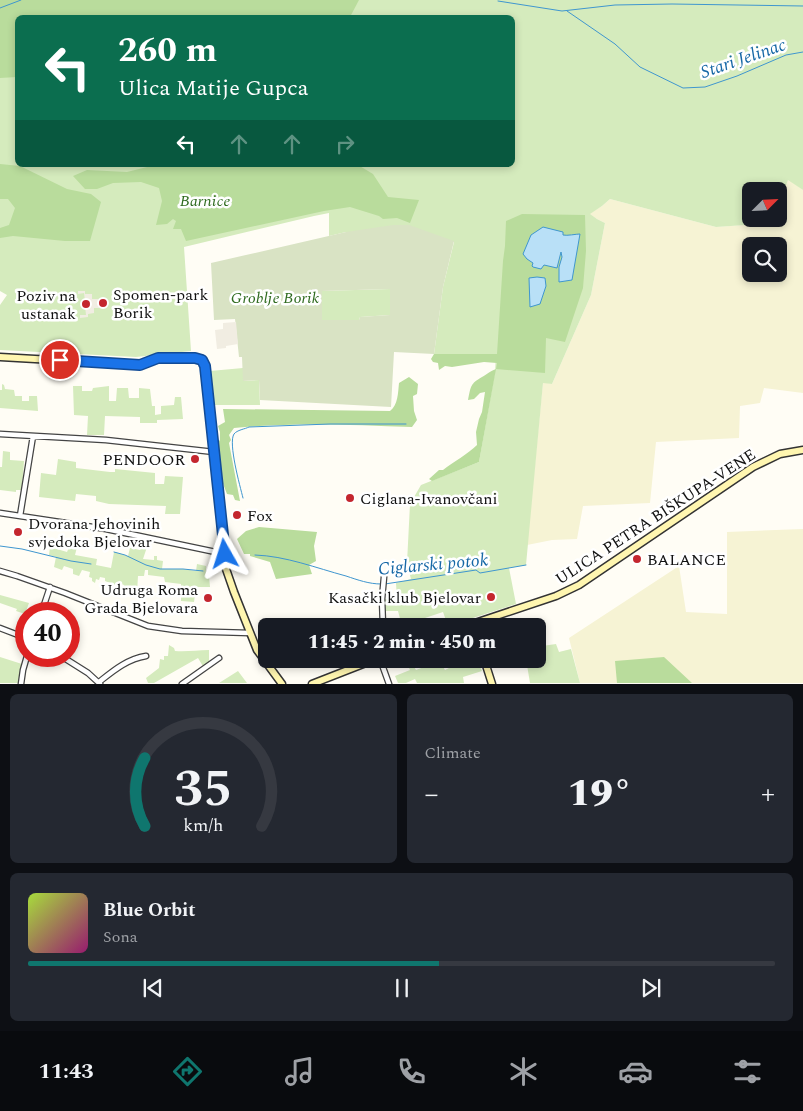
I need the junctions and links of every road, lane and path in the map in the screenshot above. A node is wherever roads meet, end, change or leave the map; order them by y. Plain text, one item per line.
1 (0, 357) edge
2 (0, 434) edge
3 (33, 436) junction
4 (803, 450) edge
5 (214, 452) junction
6 (0, 513) edge
7 (20, 516) junction
8 (225, 554) junction
9 (0, 571) edge
10 (384, 577) dead end
11 (50, 588) junction
12 (45, 602) edge
13 (383, 618) edge
14 (492, 618) edge
15 (0, 628) edge
16 (250, 633) junction
17 (15, 634) edge
18 (146, 656) dead end
19 (219, 658) dead end
20 (24, 667) edge
21 (78, 667) edge
22 (353, 668) edge
23 (383, 668) edge
24 (487, 668) edge
25 (100, 683) edge
26 (21, 684) edge
27 (182, 684) edge
28 (282, 684) edge
29 (312, 684) edge
30 (389, 684) edge
31 (492, 684) edge

1 - 5 street
2 - 3 street
3 - 5 street
3 - 7 street
4 - 14 street, ULICA PETRA BIŠKUPA-VENE
5 - 8 street
6 - 7 street
7 - 8 street
8 - 16 street
9 - 11 street
10 - 13 street
11 - 12 street
11 - 16 street
15 - 17 street
16 - 28 street
18 - 25 street
19 - 27 street
20 - 26 street
21 - 25 street
22 - 29 street
23 - 30 street
24 - 31 street

